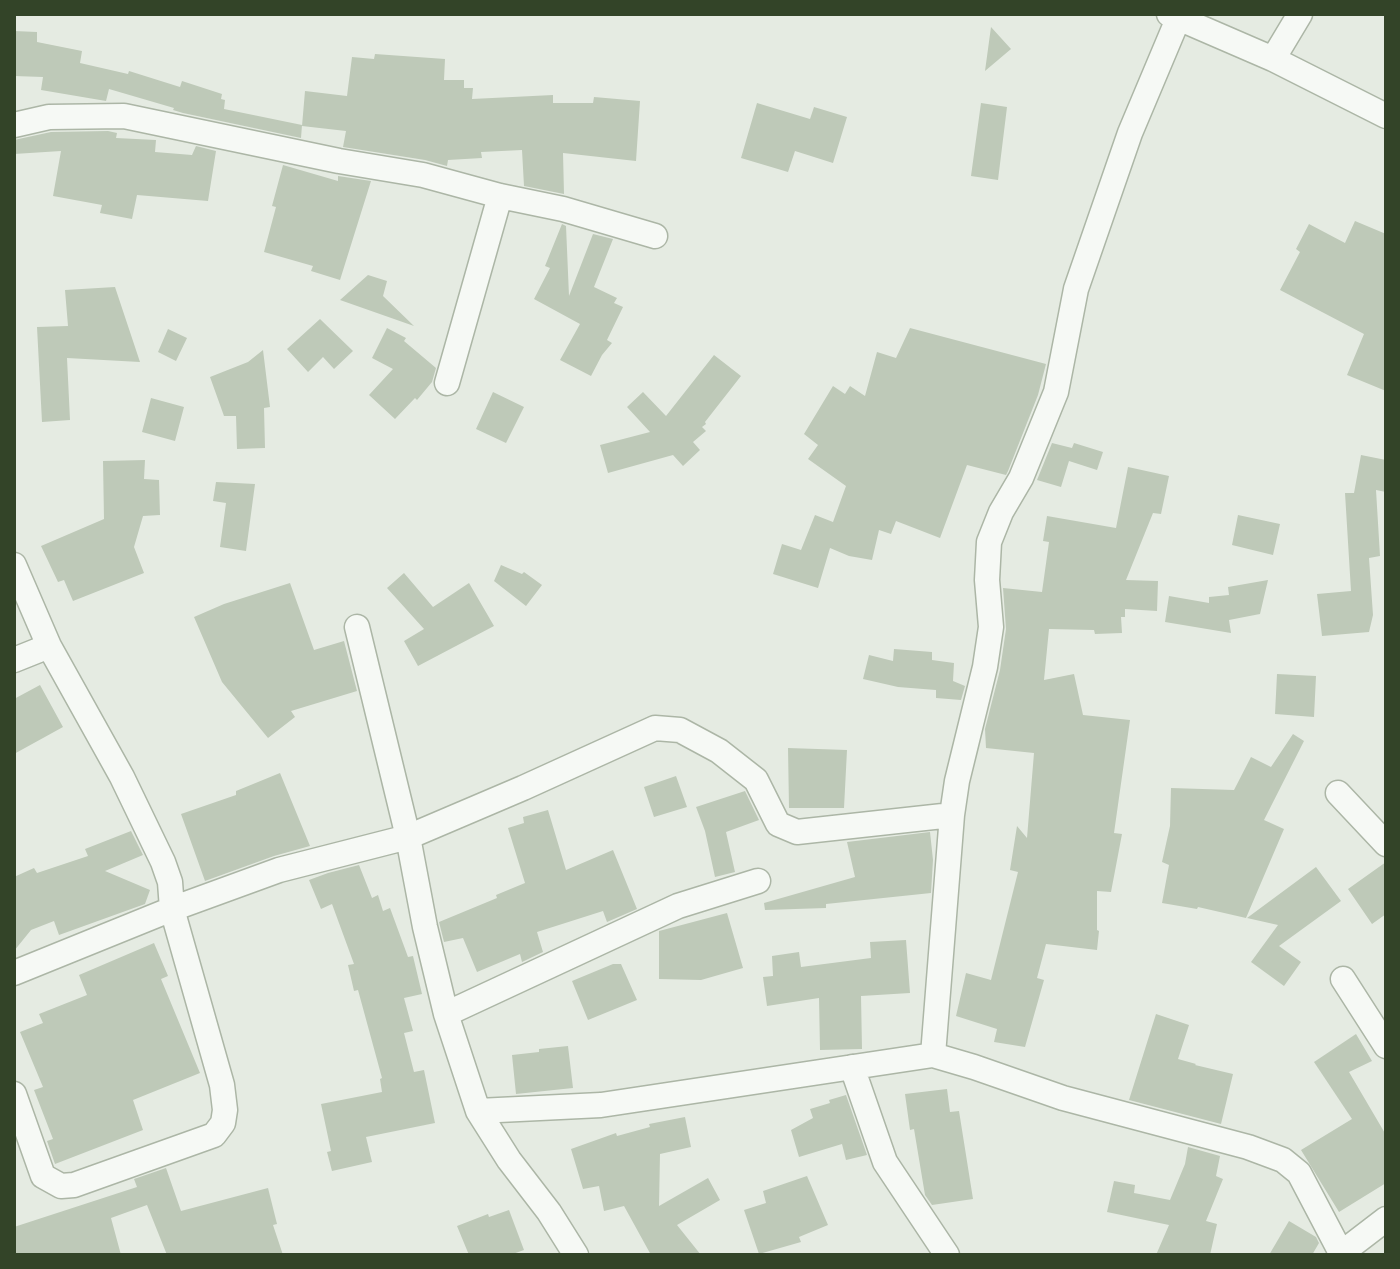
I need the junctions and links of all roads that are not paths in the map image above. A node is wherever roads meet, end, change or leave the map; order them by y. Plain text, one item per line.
1 (1300, 14) edge
2 (1174, 16) edge
3 (1273, 59) junction
4 (1386, 116) edge
5 (14, 125) edge
6 (500, 196) junction
7 (655, 236) dead end
8 (447, 383) dead end
9 (14, 565) edge
10 (357, 627) dead end
11 (49, 646) junction
12 (14, 660) edge
13 (1338, 793) dead end
14 (952, 815) junction
15 (408, 837) junction
16 (1386, 844) edge
17 (758, 881) dead end
18 (172, 909) junction
19 (14, 973) edge
20 (1343, 979) dead end
21 (446, 1014) junction
22 (1386, 1046) edge
23 (933, 1055) junction
24 (852, 1067) junction
25 (14, 1094) edge
26 (478, 1111) junction
27 (1386, 1219) edge
28 (1340, 1254) edge
29 (576, 1255) edge
30 (947, 1255) edge

1 - 3 street
2 - 3 street
2 - 14 street
3 - 4 street
5 - 6 street
6 - 7 street
6 - 8 street
9 - 11 street
10 - 15 street
11 - 12 street
11 - 18 street
13 - 16 street
14 - 15 street
14 - 23 street
15 - 18 street
15 - 21 street
17 - 21 street
18 - 19 street
18 - 25 street
20 - 22 street
21 - 26 street
23 - 24 street
23 - 28 street
24 - 26 street
24 - 30 street
26 - 29 street
27 - 28 street

